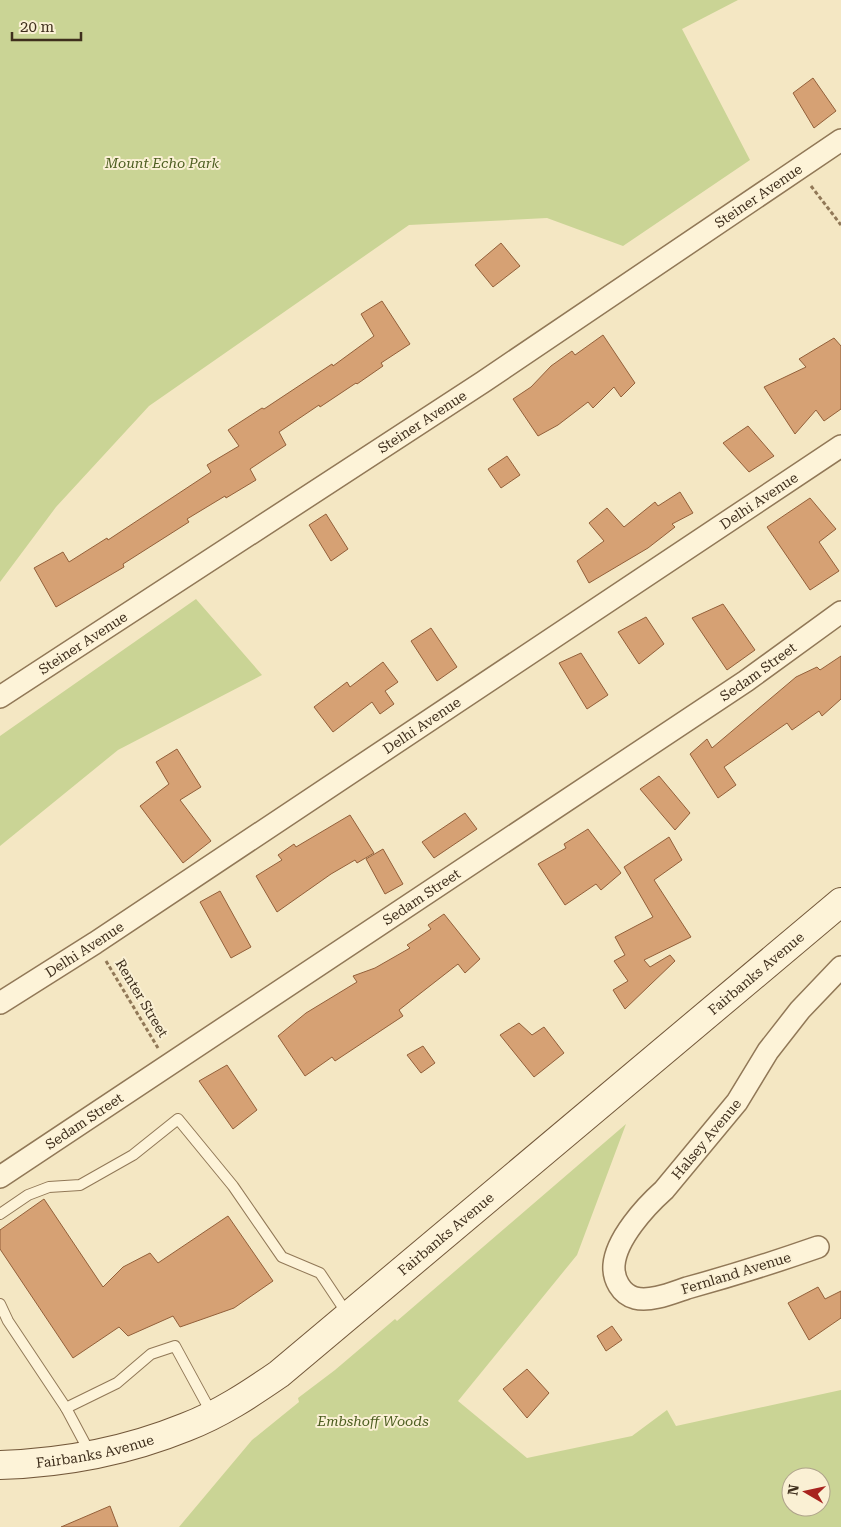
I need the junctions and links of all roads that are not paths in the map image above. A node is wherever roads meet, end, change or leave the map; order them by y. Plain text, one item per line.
1 (841, 140) edge
2 (841, 446) edge
3 (841, 612) edge
4 (0, 697) edge
5 (841, 902) edge
6 (841, 967) edge
7 (0, 1003) edge
8 (0, 1177) edge
9 (0, 1214) edge
10 (818, 1247) dead end
11 (654, 1298) joint
12 (0, 1304) edge
13 (349, 1316) junction
14 (66, 1408) junction
15 (212, 1414) junction
16 (91, 1455) junction
17 (0, 1465) edge

1 - 4 street, Steiner Avenue
2 - 7 street, Delhi Avenue
3 - 8 street, Sedam Street
5 - 13 street, Fairbanks Avenue
6 - 11 street, Halsey Avenue
9 - 13 lane
10 - 11 street, Fernland Avenue
12 - 14 lane
13 - 15 street, Fairbanks Avenue
14 - 15 lane
14 - 16 lane
15 - 16 street, Fairbanks Avenue
16 - 17 street, Fairbanks Avenue

